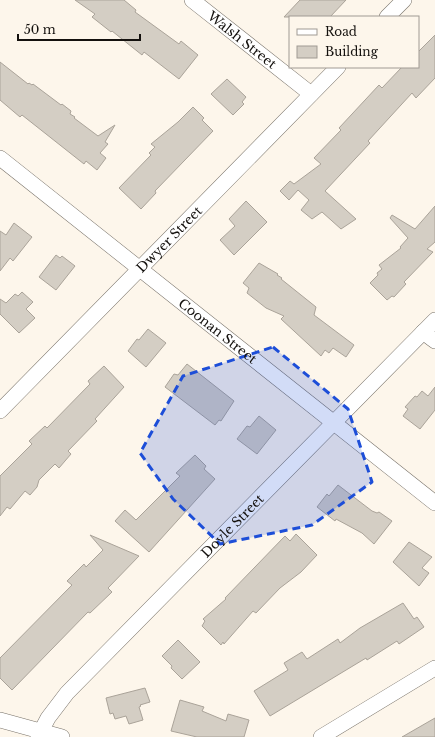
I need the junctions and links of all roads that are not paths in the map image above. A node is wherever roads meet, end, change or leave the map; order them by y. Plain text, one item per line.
1 (192, 0) edge
2 (404, 0) edge
3 (388, 16) edge
4 (337, 68) edge
5 (311, 94) junction
6 (0, 158) edge
7 (140, 270) junction
8 (435, 320) edge
9 (423, 332) junction
10 (435, 341) edge
11 (0, 411) edge
12 (333, 423) junction
13 (435, 503) edge
14 (435, 668) edge
15 (0, 720) edge
16 (39, 734) edge
17 (62, 737) edge
18 (320, 737) edge

1 - 5 street, Walsh Street
2 - 3 street
4 - 5 street, Dwyer Street
5 - 7 street, Dwyer Street
6 - 7 street, Coonan Street
7 - 11 street, Dwyer Street
7 - 12 street, Coonan Street
8 - 9 street, Doyle Street
9 - 10 street
9 - 12 street, Doyle Street
12 - 13 street, Coonan Street
12 - 16 street, Doyle Street
14 - 18 street
15 - 16 street
16 - 17 street

